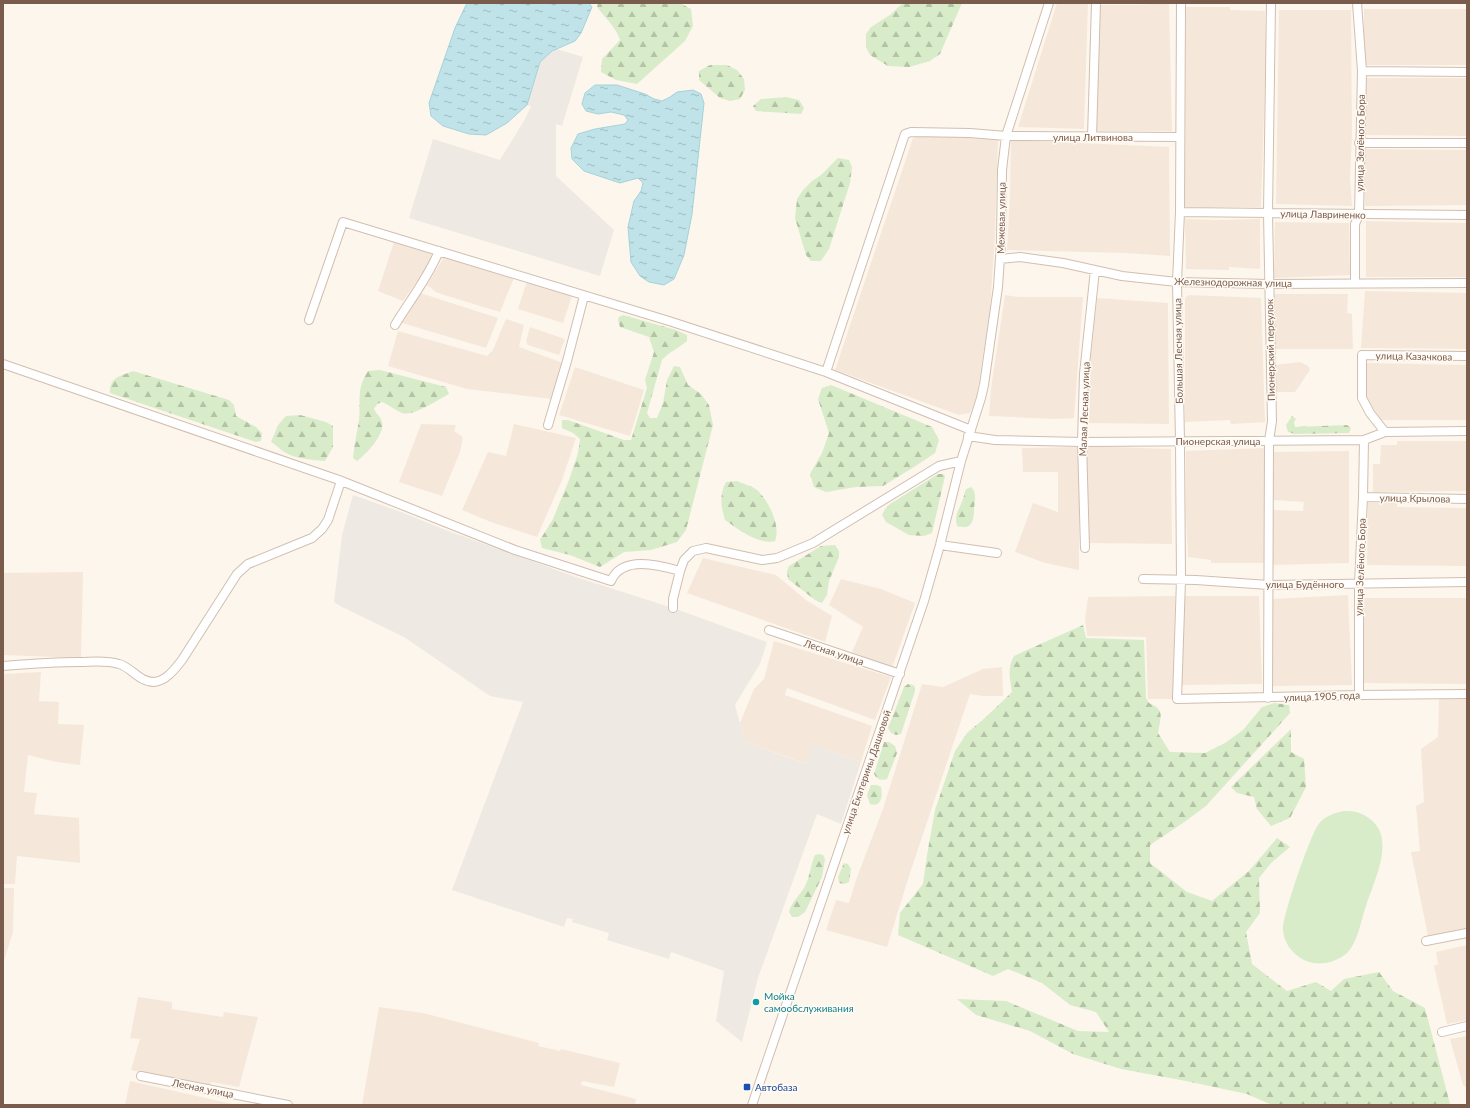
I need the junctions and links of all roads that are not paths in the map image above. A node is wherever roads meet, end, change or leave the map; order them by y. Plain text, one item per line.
1 (1050, 3) edge
2 (1096, 3) edge
3 (1181, 3) edge
4 (1271, 3) edge
5 (1357, 3) edge
6 (1362, 71) junction
7 (1467, 72) edge
8 (1006, 136) junction
9 (1092, 137) junction
10 (1180, 138) junction
11 (1359, 143) junction
12 (1467, 143) edge
13 (1180, 212) junction
14 (1268, 213) junction
15 (1359, 215) junction
16 (1467, 215) edge
17 (439, 251) junction
18 (1000, 259) junction
19 (1095, 270) junction
20 (1177, 282) junction
21 (1355, 283) junction
22 (1467, 283) edge
23 (1269, 284) junction
24 (584, 296) junction
25 (309, 320) dead end
26 (395, 325) dead end
27 (1467, 356) edge
28 (3, 364) edge
29 (826, 372) junction
30 (548, 425) dead end
31 (1467, 431) edge
32 (1385, 432) junction
33 (969, 433) junction
34 (1364, 440) junction
35 (1269, 441) junction
36 (1082, 442) junction
37 (1180, 442) junction
38 (961, 461) junction
39 (341, 481) junction
40 (1363, 497) junction
41 (1467, 499) edge
42 (940, 545) junction
43 (1085, 548) dead end
44 (997, 553) dead end
45 (680, 571) junction
46 (1142, 579) dead end
47 (1180, 580) junction
48 (1467, 582) edge
49 (1359, 584) junction
50 (1269, 585) junction
51 (673, 608) dead end
52 (768, 630) dead end
53 (3, 666) edge
54 (900, 674) junction
55 (1467, 694) edge
56 (1359, 695) junction
57 (1268, 698) junction
58 (1177, 699) joint
59 (1467, 933) edge
60 (1426, 941) dead end
61 (1467, 1026) edge
62 (1442, 1032) dead end
63 (141, 1076) dead end
64 (288, 1105) edge
65 (752, 1105) edge

1 - 8 street, Межевая улица
2 - 9 street
3 - 10 street, Большая Лесная улица
4 - 14 street, Пионерский переулок
5 - 6 street, улица Зелёного Бора
6 - 7 street
6 - 11 street, улица Зелёного Бора
8 - 9 street, улица Литвинова
8 - 18 street, Межевая улица
8 - 29 street, улица Литвинова
9 - 10 street, улица Литвинова
10 - 13 street, Большая Лесная улица
11 - 12 street
11 - 15 street, улица Зелёного Бора
13 - 14 street, улица Лавриненко
13 - 20 street, Большая Лесная улица
14 - 15 street, улица Лавриненко
14 - 23 street, Пионерский переулок
15 - 16 street, улица Лавриненко
15 - 21 street, улица Зелёного Бора
17 - 24 street, Пионерская улица
17 - 25 street, Пионерская улица
17 - 26 street
18 - 19 street, Железнодорожная улица
18 - 33 street, Межевая улица
19 - 20 street, Железнодорожная улица
19 - 36 street, Малая Лесная улица
20 - 23 street, Железнодорожная улица
20 - 37 street, Большая Лесная улица
21 - 22 street, Железнодорожная улица
21 - 23 street, Железнодорожная улица
23 - 35 street, Пионерский переулок
24 - 29 street, Пионерская улица
24 - 30 street
27 - 32 street, улица Казачкова
28 - 39 street
29 - 33 street, Пионерская улица
31 - 32 street, Пионерская улица
32 - 34 street, Пионерская улица
33 - 36 street, Пионерская улица
33 - 38 street, улица Екатерины Дашковой
34 - 35 street, Пионерская улица
34 - 40 street, улица Зелёного Бора
35 - 37 street, Пионерская улица
35 - 50 street, Пионерский переулок
36 - 37 street, Пионерская улица
36 - 43 street, Малая Лесная улица
37 - 47 street, Большая Лесная улица
38 - 42 street, улица Екатерины Дашковой
38 - 45 street
39 - 45 street
39 - 53 street
40 - 41 street, улица Крылова
40 - 49 street, улица Зелёного Бора
42 - 44 street
42 - 54 street, улица Екатерины Дашковой
45 - 51 street
46 - 47 street, улица Будённого
47 - 50 street, улица Будённого
47 - 58 street, Большая Лесная улица
48 - 49 street, улица Будённого
49 - 50 street, улица Будённого
49 - 56 street, улица Зелёного Бора
50 - 57 street, Пионерский переулок
52 - 54 street, Лесная улица
54 - 65 street, улица Екатерины Дашковой
55 - 56 street, улица 1905 года
56 - 57 street, улица 1905 года
57 - 58 street, улица 1905 года
59 - 60 street
61 - 62 street
63 - 64 street, Лесная улица

